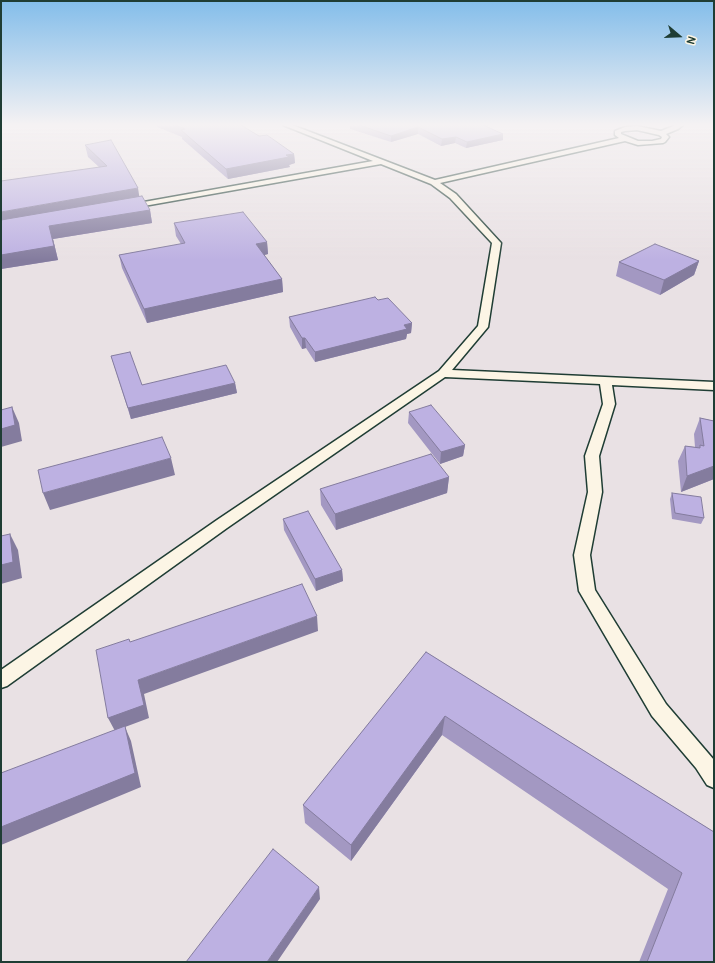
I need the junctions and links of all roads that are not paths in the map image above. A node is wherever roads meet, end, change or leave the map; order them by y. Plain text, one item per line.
1 (336, 170) edge
2 (402, 170) edge
3 (488, 170) edge
4 (434, 182) junction
5 (120, 208) edge
6 (442, 373) junction
7 (605, 381) junction
8 (714, 386) edge
9 (1, 680) edge
10 (714, 778) edge

1 - 5 lane
2 - 4 lane
3 - 4 lane
4 - 6 lane
6 - 7 lane
6 - 9 lane
7 - 8 lane
7 - 10 lane

